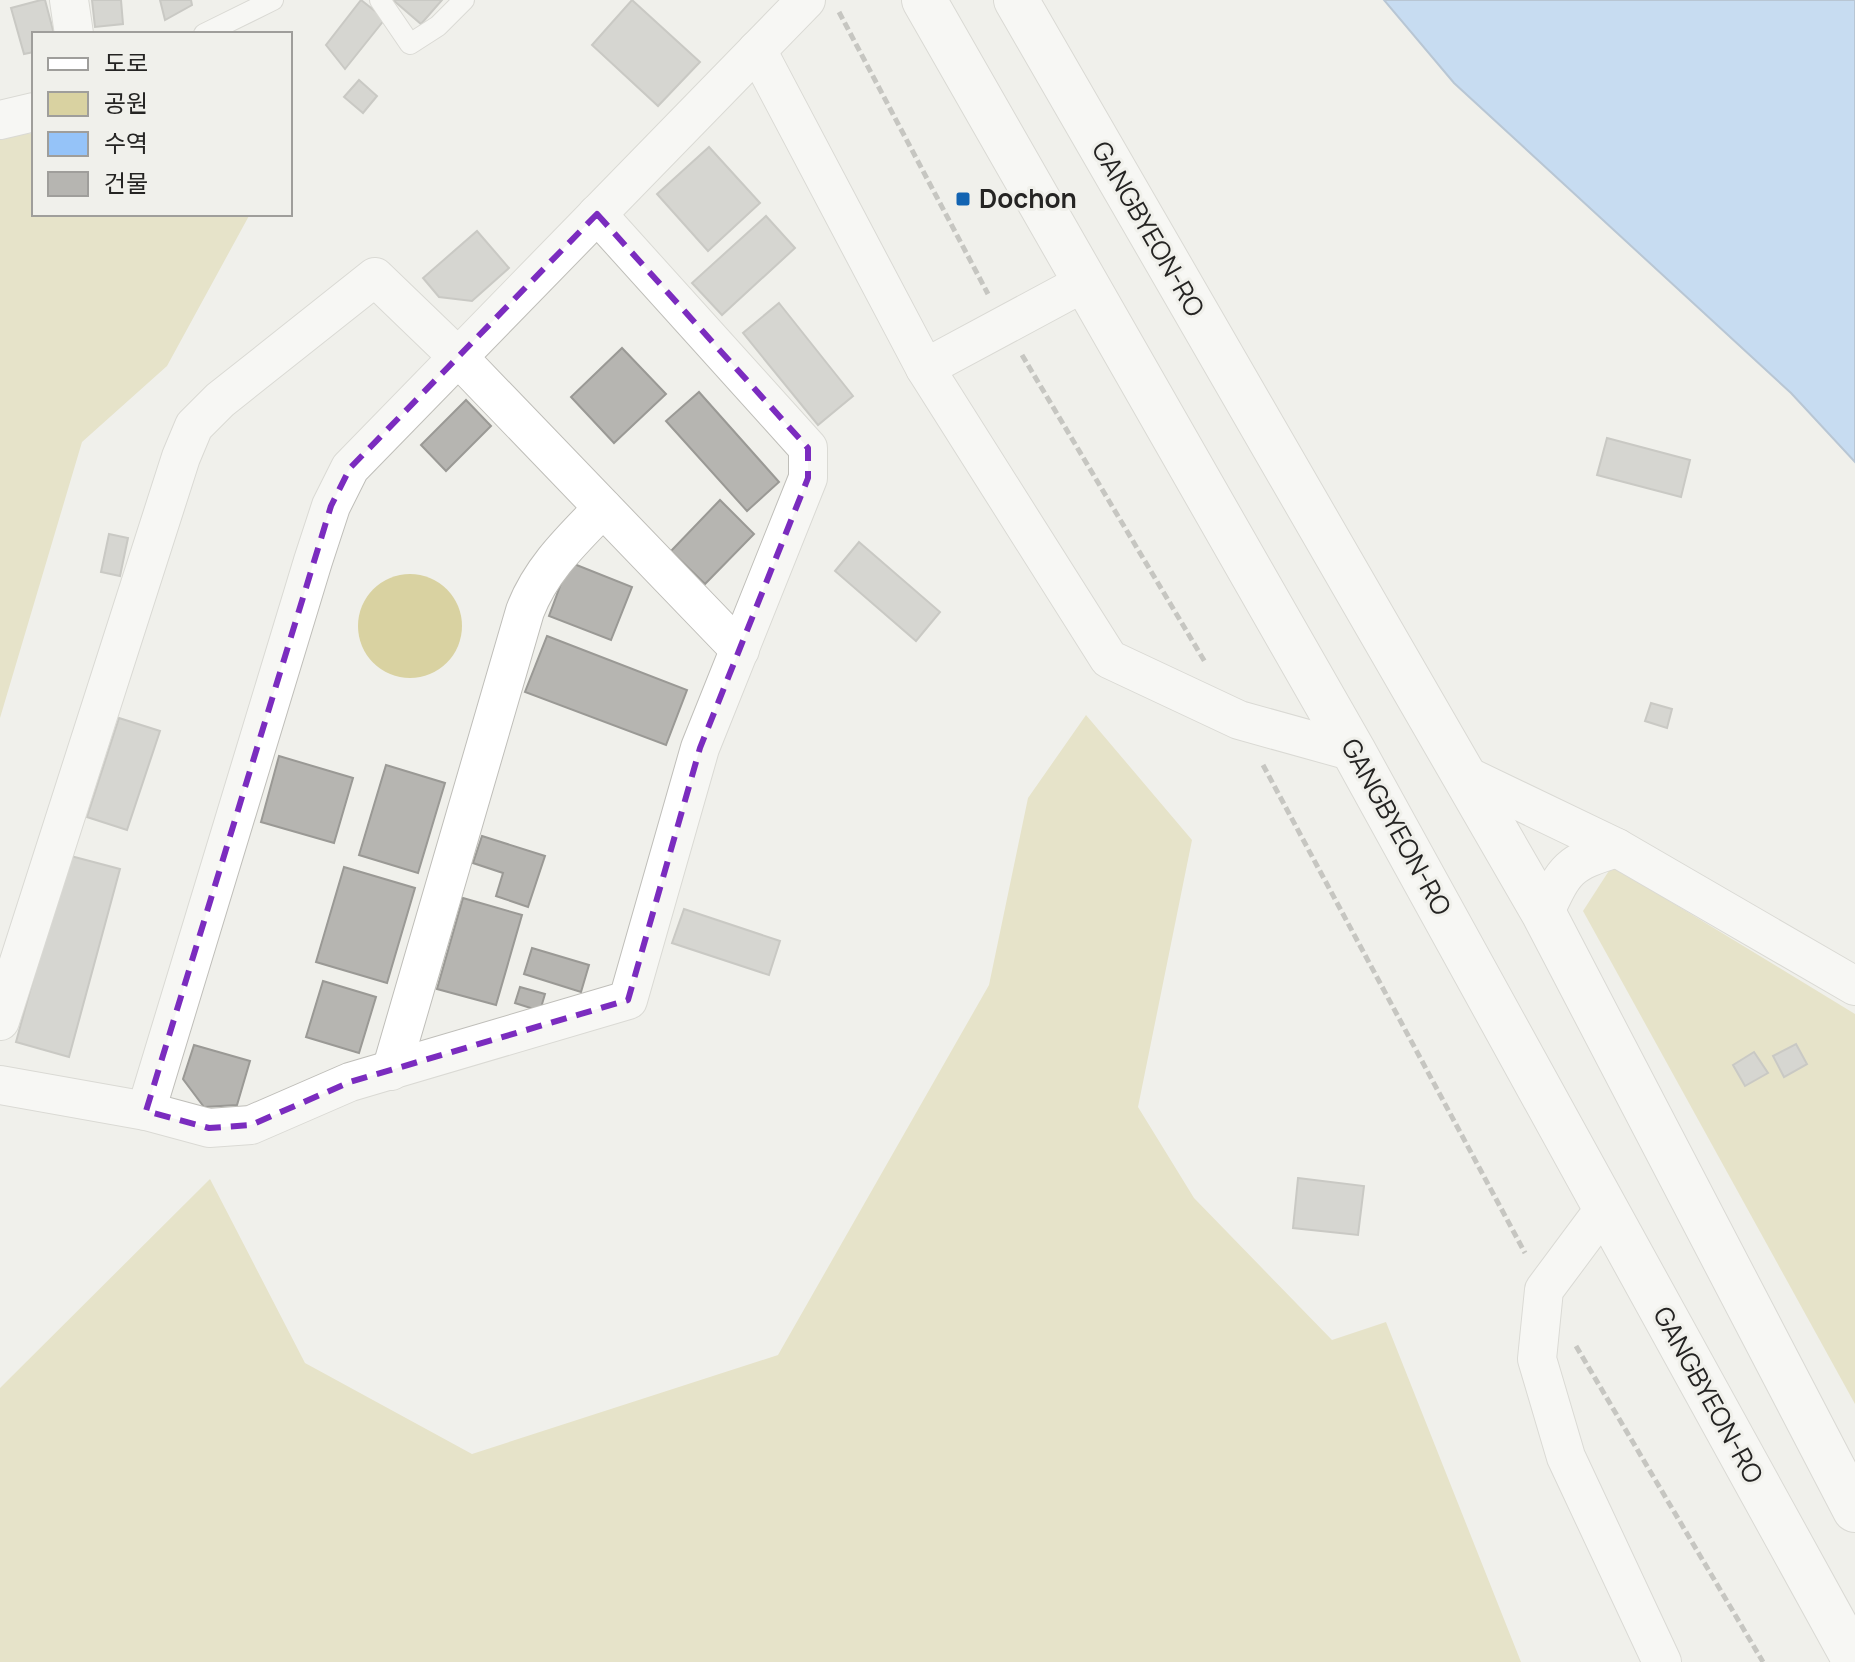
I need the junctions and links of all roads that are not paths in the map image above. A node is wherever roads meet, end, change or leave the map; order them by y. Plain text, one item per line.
1 (69, 0) edge
2 (273, 0) edge
3 (380, 0) edge
4 (464, 0) edge
5 (806, 0) edge
6 (924, 0) edge
7 (1016, 0) edge
8 (74, 32) edge
9 (208, 32) edge
10 (757, 50) junction
11 (32, 112) edge
12 (0, 120) edge
13 (597, 214) junction
14 (1085, 282) junction
15 (458, 357) junction
16 (925, 368) junction
17 (603, 508) junction
18 (740, 650) junction
19 (1354, 752) junction
20 (1463, 774) junction
21 (1617, 848) junction
22 (1544, 914) junction
23 (1855, 986) edge
24 (0, 1021) edge
25 (391, 1071) junction
26 (0, 1085) edge
27 (146, 1111) junction
28 (1605, 1208) junction
29 (1800, 1408) junction
30 (1736, 1445) junction
31 (1855, 1485) edge
32 (1855, 1510) edge
33 (1855, 1661) edge
34 (1662, 1662) edge
35 (1833, 1662) edge

1 - 8 street
2 - 9 lane
3 - 4 lane
5 - 10 street
6 - 14 main road, GANGBYEON-RO
7 - 20 main road, GANGBYEON-RO
10 - 13 street
10 - 16 street
11 - 12 street
13 - 15 street
13 - 18 street
14 - 16 street
14 - 19 main road, GANGBYEON-RO
15 - 17 street
15 - 24 street
15 - 27 street
16 - 19 street
17 - 18 street
17 - 25 street
18 - 25 street
19 - 28 main road, GANGBYEON-RO
20 - 21 street
20 - 22 main road, GANGBYEON-RO
21 - 22 street
21 - 23 street
22 - 29 main road, GANGBYEON-RO
25 - 27 street
26 - 27 street
28 - 30 main road, GANGBYEON-RO
28 - 34 street
29 - 31 main road
29 - 32 main road, GANGBYEON-RO
30 - 33 main road, GANGBYEON-RO
30 - 35 main road

